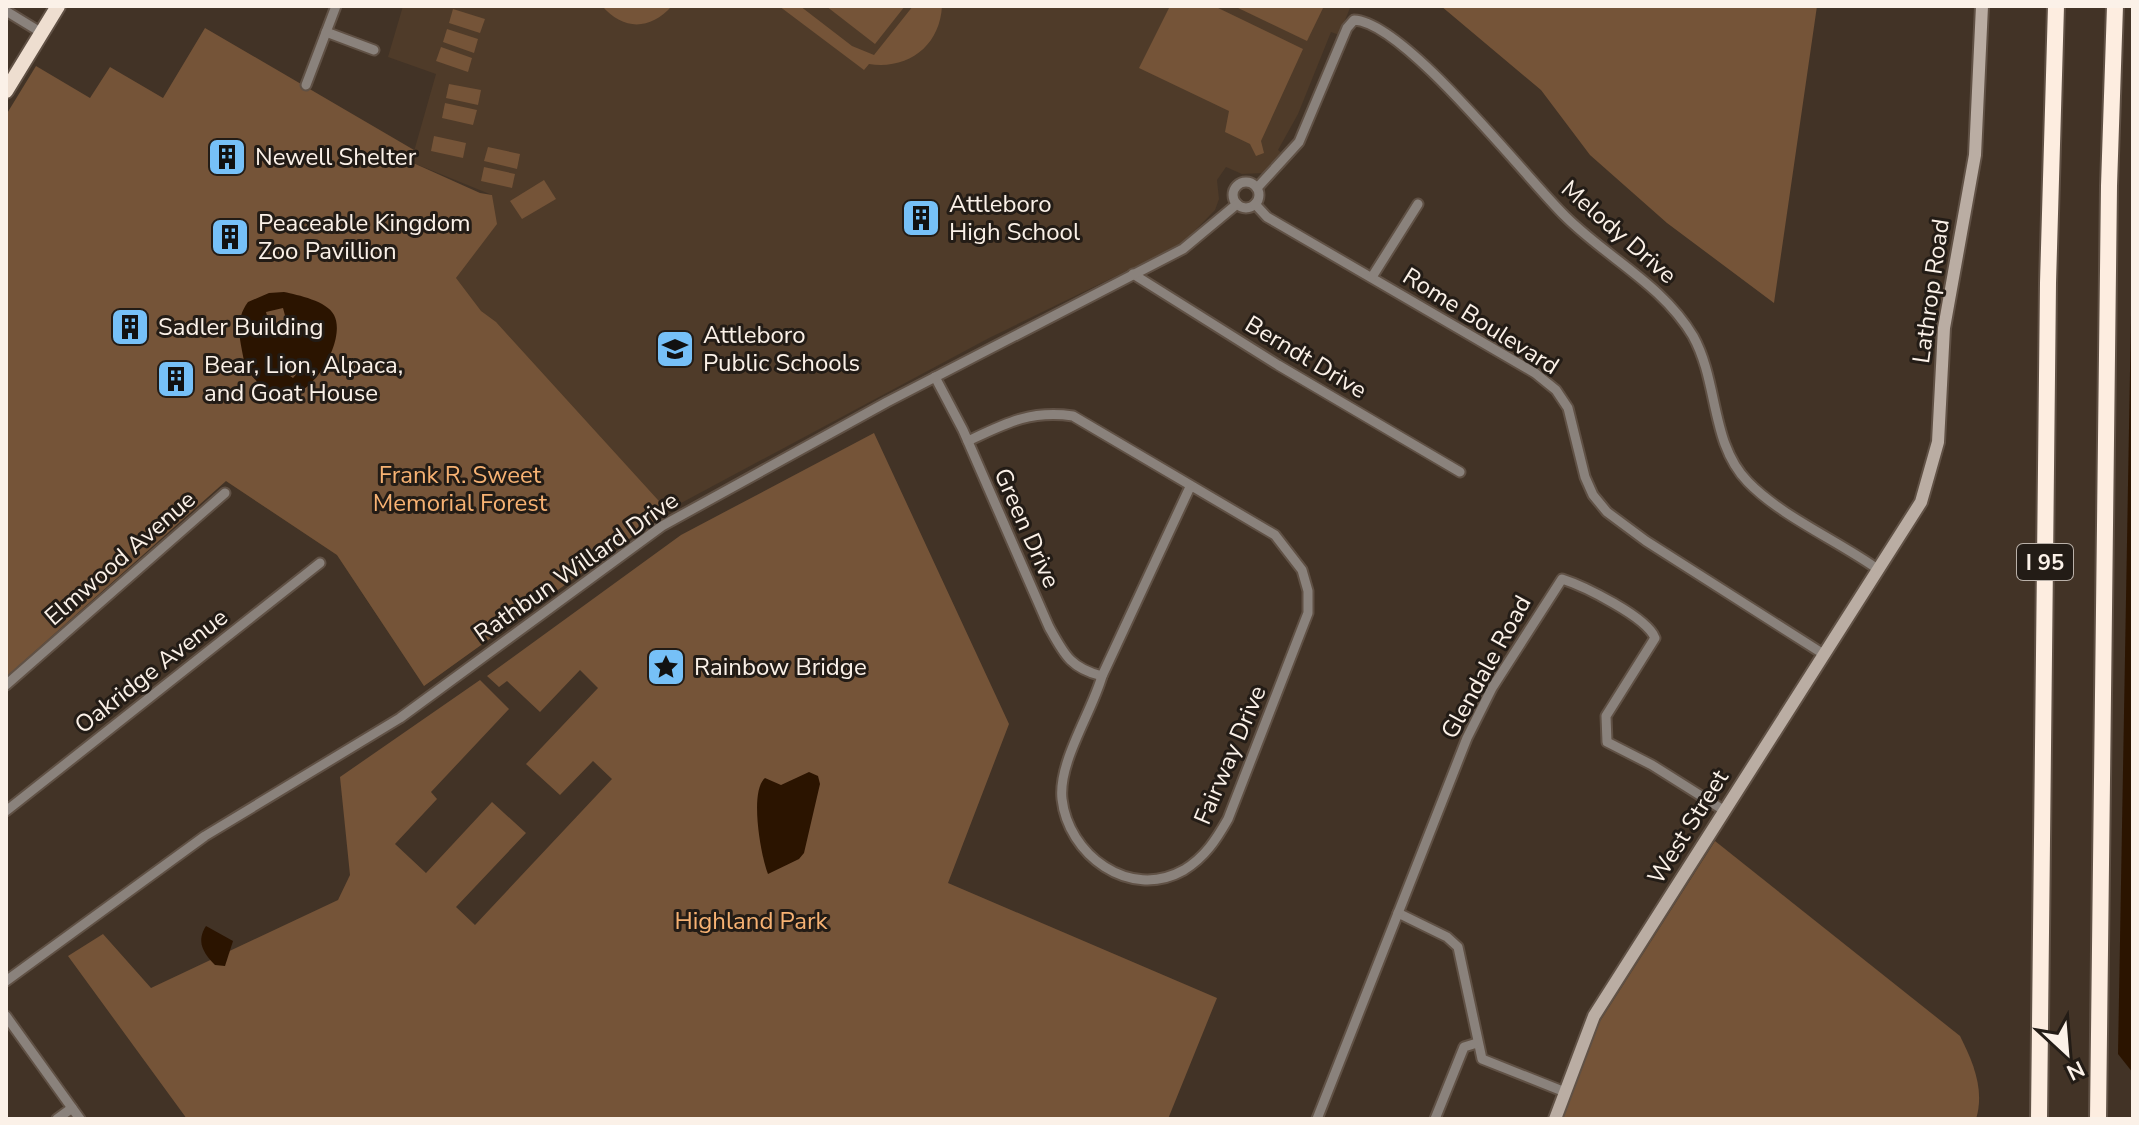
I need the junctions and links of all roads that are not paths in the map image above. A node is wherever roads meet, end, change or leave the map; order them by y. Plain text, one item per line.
1 (58, 6) edge
2 (336, 6) edge
3 (1982, 6) edge
4 (2056, 6) edge
5 (2115, 6) edge
6 (6, 11) edge
7 (326, 32) junction
8 (42, 33) junction
9 (374, 50) dead end
10 (306, 85) dead end
11 (6, 91) edge
12 (1257, 188) junction
13 (1237, 204) junction
14 (1255, 204) junction
15 (1418, 204) dead end
16 (1133, 274) junction
17 (1372, 277) junction
18 (935, 377) junction
19 (968, 441) junction
20 (1460, 472) dead end
21 (1190, 487) junction
22 (225, 493) dead end
23 (320, 563) dead end
24 (1879, 570) junction
25 (1825, 655) junction
26 (1102, 676) junction
27 (6, 685) edge
28 (6, 811) edge
29 (1725, 811) junction
30 (1398, 913) junction
31 (6, 981) edge
32 (6, 1016) edge
33 (1477, 1043) junction
34 (1565, 1092) junction
35 (72, 1108) junction
36 (57, 1119) edge
37 (80, 1119) edge
38 (1317, 1119) edge
39 (1435, 1119) edge
40 (1555, 1119) edge
41 (2039, 1119) edge
42 (2098, 1119) edge

1 - 8 highway
2 - 7 street
3 - 24 main road, Lathrop Road
4 - 41 highway, I 95
5 - 42 highway, I 95
6 - 8 street
7 - 9 street
7 - 10 street
8 - 11 highway
12 - 13 street, Rathbun Willard Drive
12 - 14 street
12 - 24 street, Melody Drive
13 - 14 street
13 - 16 street, Rathbun Willard Drive
14 - 17 street, Rome Boulevard
15 - 17 street
16 - 18 street, Rathbun Willard Drive
16 - 20 street, Berndt Drive
17 - 25 street, Rome Boulevard
18 - 19 street, Green Drive
18 - 31 street, Rathbun Willard Drive
19 - 21 street, Fairway Drive
19 - 26 street, Green Drive
21 - 26 street, Fairway Drive
21 - 26 street, Fairway Drive
22 - 27 street, Elmwood Avenue
23 - 28 street, Oakridge Avenue
24 - 25 main road, West Street
25 - 29 main road, West Street
29 - 30 street, Glendale Road
29 - 34 main road, West Street
30 - 33 street
30 - 38 street, Glendale Road
32 - 35 street
33 - 34 street
33 - 39 street
34 - 40 main road, West Street
35 - 36 street
35 - 37 street

